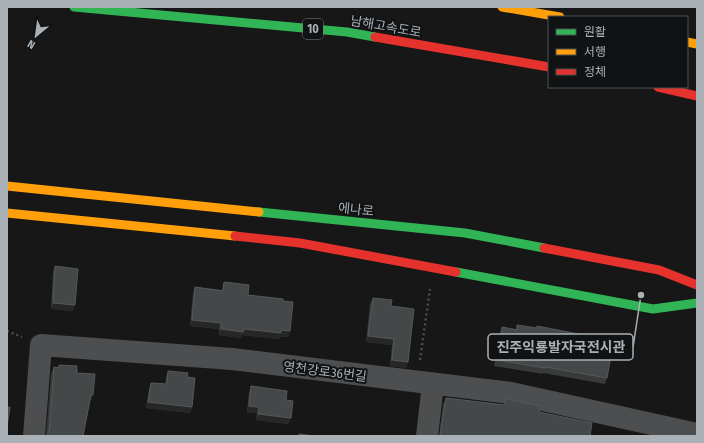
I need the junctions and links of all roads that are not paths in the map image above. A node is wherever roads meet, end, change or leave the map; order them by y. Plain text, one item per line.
1 (74, 7) edge
2 (502, 7) edge
3 (554, 16) edge
4 (548, 67) edge
5 (662, 88) edge
6 (697, 96) edge
7 (7, 186) edge
8 (7, 213) edge
9 (697, 286) edge
10 (697, 304) edge
11 (424, 383) junction
12 (697, 434) edge
13 (34, 436) edge
14 (427, 436) edge

1 - 4 main road, 남해고속도로 / 10
2 - 3 main road
5 - 6 main road
7 - 9 main road, 에나로
8 - 10 main road
11 - 12 street, 영천강로36번길
11 - 13 street, 영천강로36번길
11 - 14 street

